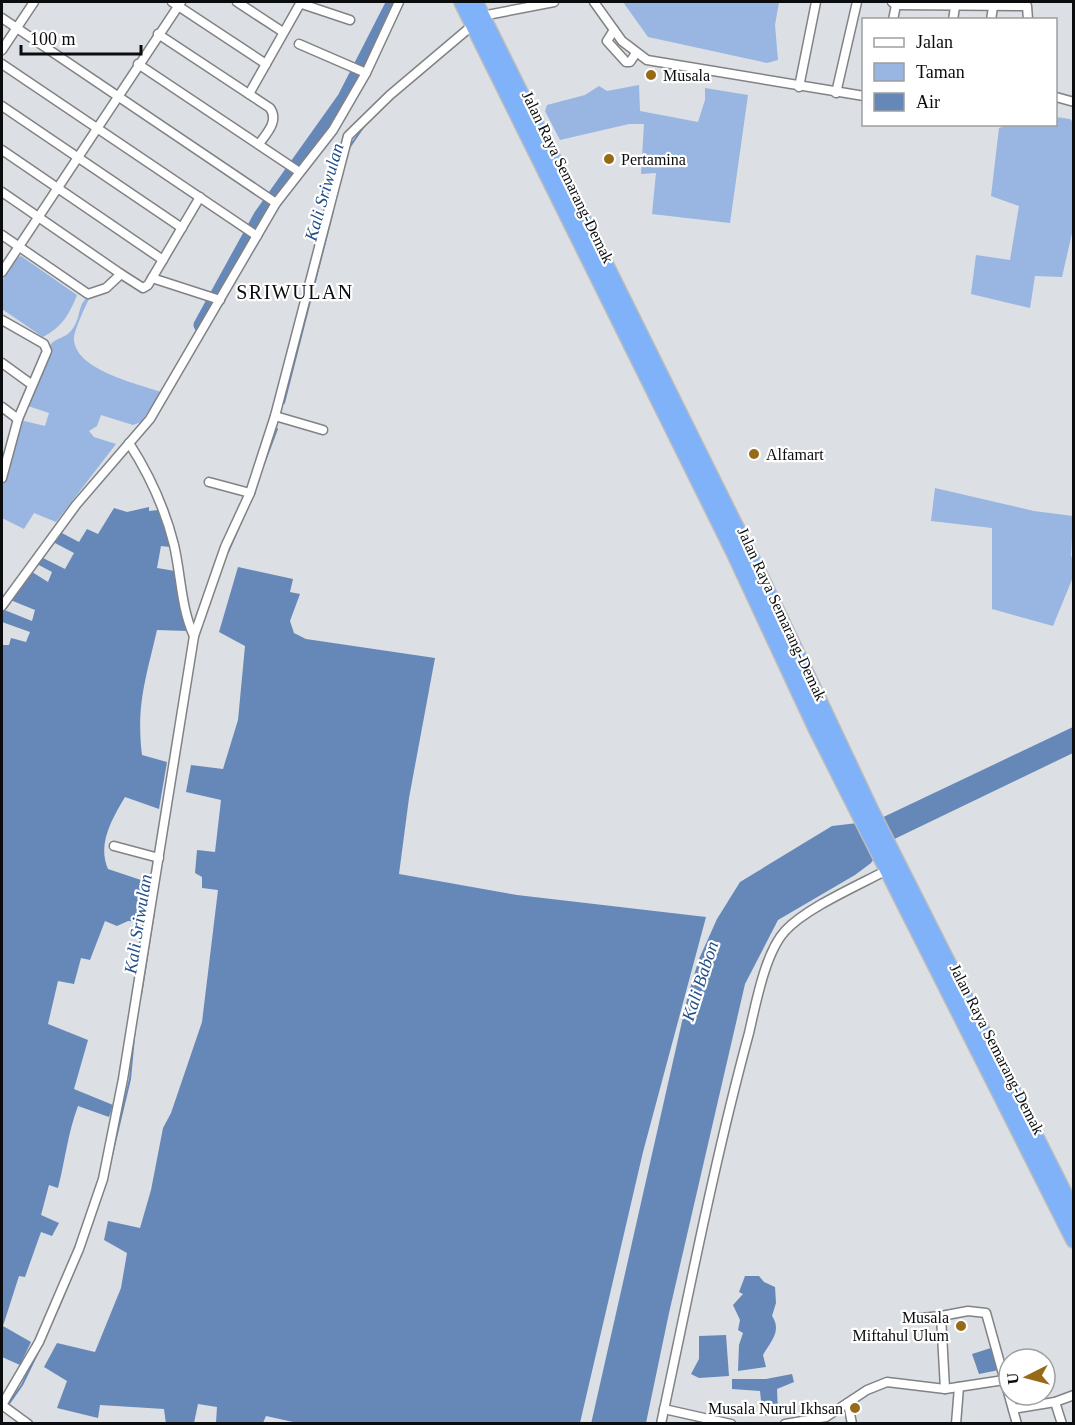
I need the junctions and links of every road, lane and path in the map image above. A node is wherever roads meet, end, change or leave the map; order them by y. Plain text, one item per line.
1 (34, 2) edge
2 (237, 2) edge
3 (301, 2) edge
4 (399, 2) edge
5 (462, 2) edge
6 (554, 2) edge
7 (594, 2) edge
8 (816, 2) edge
9 (857, 2) edge
10 (177, 3) edge
11 (894, 3) edge
12 (955, 7) junction
13 (993, 7) junction
14 (477, 14) edge
15 (2, 18) edge
16 (893, 18) edge
17 (953, 18) edge
18 (991, 18) edge
19 (1028, 18) edge
20 (350, 20) dead end
21 (16, 28) junction
22 (614, 30) junction
23 (283, 32) junction
24 (158, 34) junction
25 (299, 44) dead end
26 (2, 50) edge
27 (636, 53) junction
28 (2, 64) edge
29 (138, 64) junction
30 (266, 64) junction
31 (361, 70) junction
32 (799, 87) junction
33 (836, 93) junction
34 (249, 94) junction
35 (116, 96) junction
36 (862, 96) edge
37 (1057, 97) edge
38 (1074, 102) edge
39 (2, 106) edge
40 (96, 127) junction
41 (333, 129) junction
42 (348, 136) junction
43 (259, 144) junction
44 (2, 150) edge
45 (77, 156) junction
46 (295, 169) junction
47 (57, 187) junction
48 (2, 192) edge
49 (200, 197) junction
50 (273, 201) junction
51 (37, 216) junction
52 (182, 228) junction
53 (254, 234) junction
54 (2, 236) edge
55 (17, 246) junction
56 (163, 260) junction
57 (2, 273) edge
58 (121, 274) junction
59 (152, 278) junction
60 (219, 300) junction
61 (2, 320) edge
62 (2, 363) edge
63 (31, 384) junction
64 (2, 407) edge
65 (275, 416) junction
66 (18, 418) junction
67 (324, 430) dead end
68 (129, 443) junction
69 (2, 449) edge
70 (10, 455) junction
71 (2, 478) edge
72 (209, 482) dead end
73 (250, 493) junction
74 (2, 606) edge
75 (194, 636) junction
76 (114, 846) dead end
77 (159, 858) junction
78 (887, 861) junction
79 (1074, 1213) edge
80 (1074, 1240) edge
81 (940, 1316) junction
82 (921, 1318) dead end
83 (997, 1354) edge
84 (997, 1381) edge
85 (960, 1388) junction
86 (945, 1389) junction
87 (1074, 1395) edge
88 (1057, 1401) edge
89 (848, 1403) junction
90 (2, 1405) edge
91 (1025, 1407) edge
92 (1057, 1407) edge
93 (664, 1409) junction
94 (1013, 1409) joint
95 (729, 1423) edge
96 (28, 1424) edge
97 (661, 1424) edge
98 (785, 1424) edge
99 (852, 1424) edge
100 (956, 1424) edge
101 (1017, 1424) edge
102 (1062, 1424) edge

1 - 21 street
2 - 23 street
3 - 20 street
3 - 23 street
4 - 31 street
5 - 14 highway, Jalan Raya Semarang-Demak
6 - 14 street
7 - 22 street
8 - 32 street
9 - 33 street
10 - 24 street
10 - 30 street
11 - 12 street
11 - 16 street
12 - 13 street
12 - 17 street
13 - 18 street
13 - 19 street
14 - 42 street
14 - 78 highway, Jalan Raya Semarang-Demak
15 - 21 street
21 - 26 street
21 - 35 street
22 - 27 street
22 - 27 street
23 - 30 street
24 - 29 street
24 - 34 street
25 - 31 street
27 - 32 street
28 - 40 street
29 - 35 street
29 - 43 street
30 - 34 street
31 - 41 street
32 - 33 street
33 - 36 street
34 - 43 street
35 - 40 street
35 - 50 street
37 - 38 street
39 - 45 street
40 - 45 street
40 - 49 street
41 - 42 street
41 - 46 street
42 - 65 street
43 - 46 street
44 - 47 street
45 - 47 street
45 - 52 street
46 - 50 street
47 - 51 street
47 - 56 street
48 - 51 street
49 - 52 street
49 - 53 street
50 - 53 street
51 - 55 street
51 - 58 street
52 - 56 street
53 - 60 street
54 - 55 street
55 - 57 street
55 - 58 street
56 - 59 street
58 - 59 street
59 - 60 street
60 - 68 street
61 - 63 street
62 - 63 street
63 - 66 street
64 - 66 street
65 - 67 street
65 - 73 street
66 - 70 street
68 - 74 street
68 - 75 street
69 - 70 street
70 - 71 street
72 - 73 street
73 - 75 street
75 - 77 street
76 - 77 street
77 - 90 street
78 - 79 highway, Jalan Raya Semarang-Demak
78 - 80 highway, Jalan Raya Semarang-Demak
78 - 93 street
81 - 82 street
81 - 83 street
81 - 86 street
84 - 85 street
85 - 86 street
85 - 100 street
86 - 89 street
87 - 88 street
89 - 98 street
89 - 99 street
90 - 96 street
91 - 94 street
92 - 102 street
93 - 95 street
93 - 97 street
94 - 101 street

